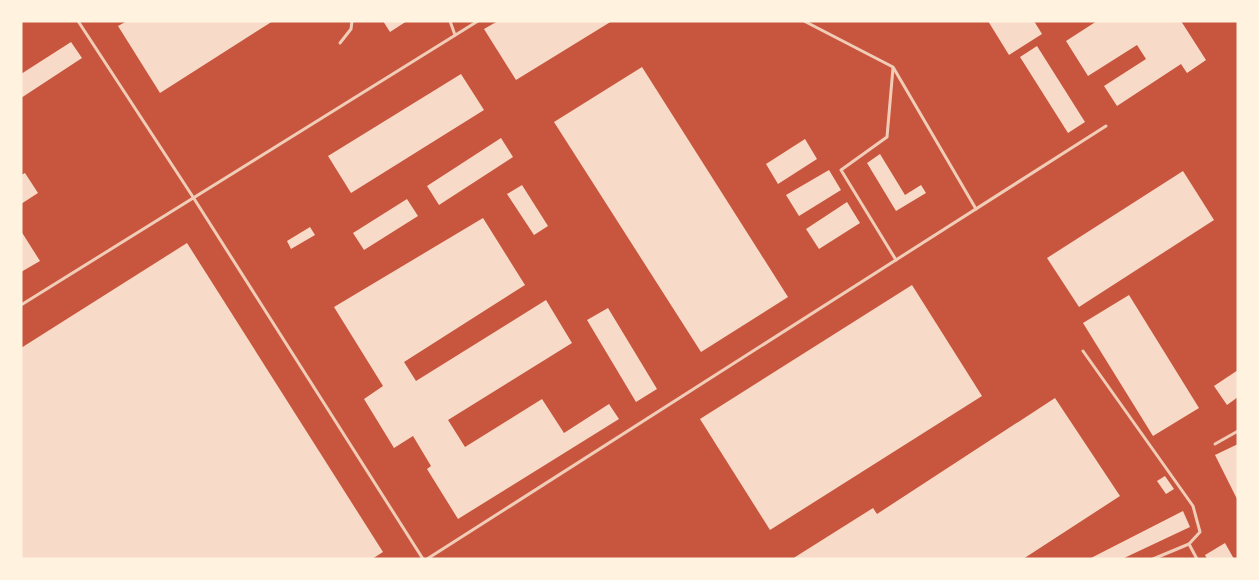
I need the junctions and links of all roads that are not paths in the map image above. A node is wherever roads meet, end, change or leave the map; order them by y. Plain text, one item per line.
1 (78, 21) edge
2 (352, 21) edge
3 (450, 21) edge
4 (478, 21) edge
5 (804, 21) edge
6 (455, 35) junction
7 (340, 43) dead end
8 (893, 67) junction
9 (1106, 126) dead end
10 (193, 196) junction
11 (976, 209) junction
12 (896, 260) junction
13 (21, 305) edge
14 (1083, 351) dead end
15 (1238, 431) edge
16 (1215, 444) dead end
17 (1189, 544) junction
18 (425, 559) edge
19 (1153, 559) edge
20 (1197, 559) edge

1 - 10 lane
2 - 7 lane
3 - 6 lane
4 - 6 lane
5 - 8 lane
6 - 10 lane
8 - 11 lane
8 - 12 lane
9 - 11 lane
10 - 13 lane
10 - 18 lane
11 - 12 lane
12 - 18 lane
14 - 17 lane
15 - 16 lane
17 - 19 lane
17 - 20 lane

